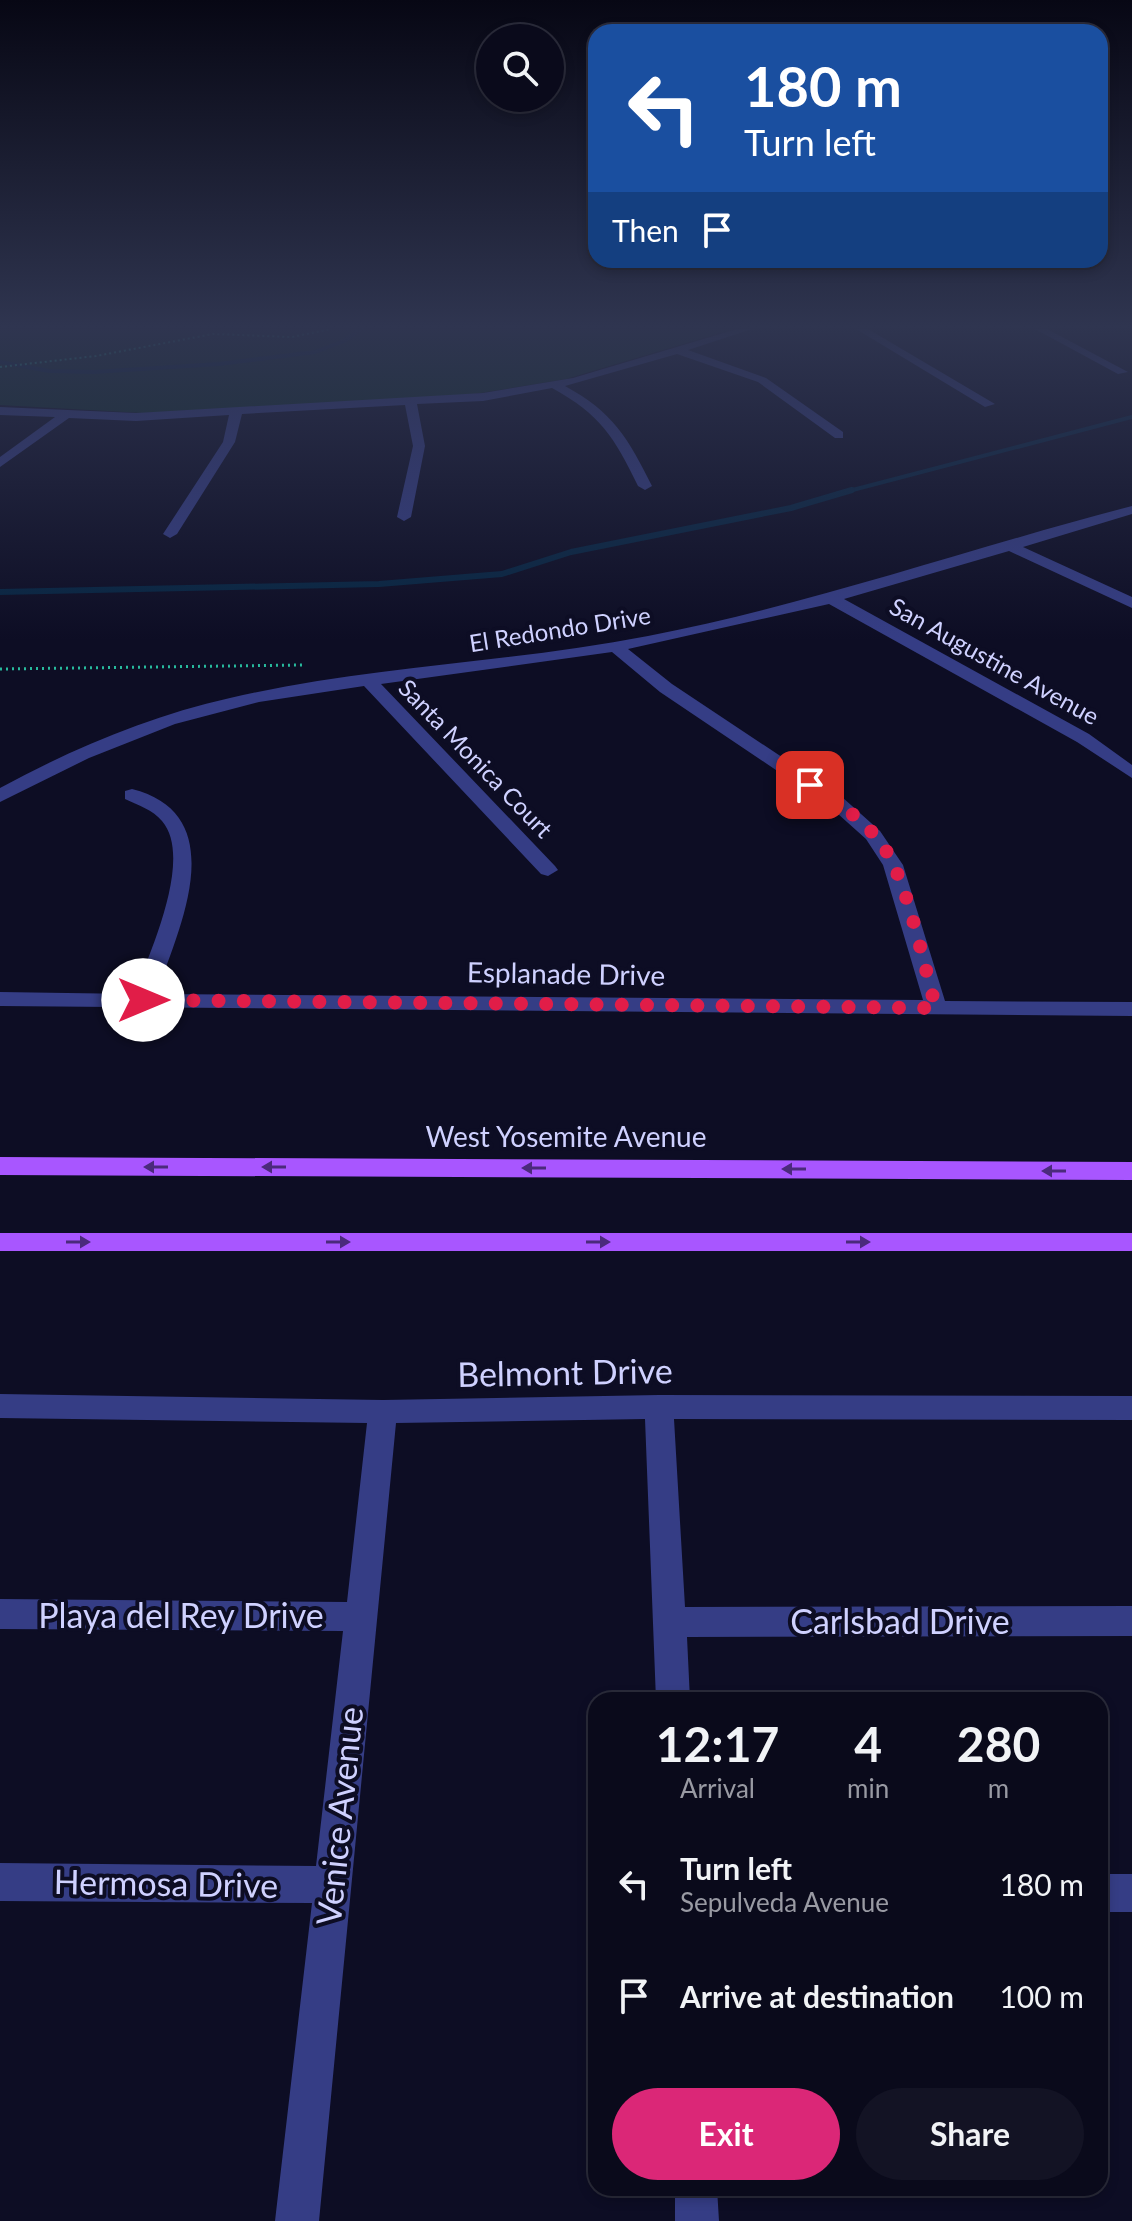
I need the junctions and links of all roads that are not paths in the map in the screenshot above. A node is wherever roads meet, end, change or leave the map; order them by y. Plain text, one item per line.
1 (42, 433) edge
2 (231, 433) edge
3 (417, 433) edge
4 (617, 433) edge
5 (836, 433) edge
6 (839, 435) dead end
7 (0, 463) edge
8 (645, 486) dead end
9 (1132, 510) edge
10 (404, 517) dead end
11 (170, 534) dead end
12 (1009, 546) junction
13 (830, 598) junction
14 (1132, 603) edge
15 (615, 647) junction
16 (368, 680) junction
17 (1132, 773) edge
18 (132, 795) dead end
19 (0, 796) edge
20 (548, 870) dead end
21 (0, 999) edge
22 (143, 1000) junction
23 (936, 1008) junction
24 (1132, 1009) edge
25 (0, 1166) edge
26 (1132, 1171) edge
27 (0, 1242) edge
28 (1132, 1242) edge
29 (0, 1406) edge
30 (659, 1407) junction
31 (1132, 1408) edge
32 (383, 1412) junction
33 (0, 1614) edge
34 (361, 1617) junction
35 (1132, 1621) edge
36 (669, 1622) junction
37 (673, 1692) edge
38 (0, 1882) edge
39 (332, 1885) junction
40 (1108, 1893) edge
41 (1132, 1893) edge
42 (696, 2196) edge
43 (297, 2221) edge
44 (697, 2221) edge

1 - 7 street
2 - 11 street
3 - 10 street
4 - 8 street
5 - 6 street
9 - 12 street, El Redondo Drive
12 - 13 street, El Redondo Drive
12 - 14 street
13 - 15 street, El Redondo Drive
13 - 17 street, San Augustine Avenue
15 - 16 street, El Redondo Drive
15 - 23 street
16 - 19 street, El Redondo Drive
16 - 20 street, Santa Monica Court
18 - 22 street
21 - 22 street, Esplanade Drive
22 - 23 street, Esplanade Drive
23 - 24 street, Esplanade Drive
26 -> 25 main road, West Yosemite Avenue
27 -> 28 main road
29 - 32 street, Belmont Drive
30 - 31 street, Belmont Drive
30 - 32 street, Belmont Drive
30 - 36 street
32 - 34 street, Venice Avenue
33 - 34 street, Playa del Rey Drive
34 - 39 street, Venice Avenue
35 - 36 street, Carlsbad Drive
36 - 37 street
38 - 39 street, Hermosa Drive
39 - 43 street, Venice Avenue
40 - 41 street
42 - 44 street

